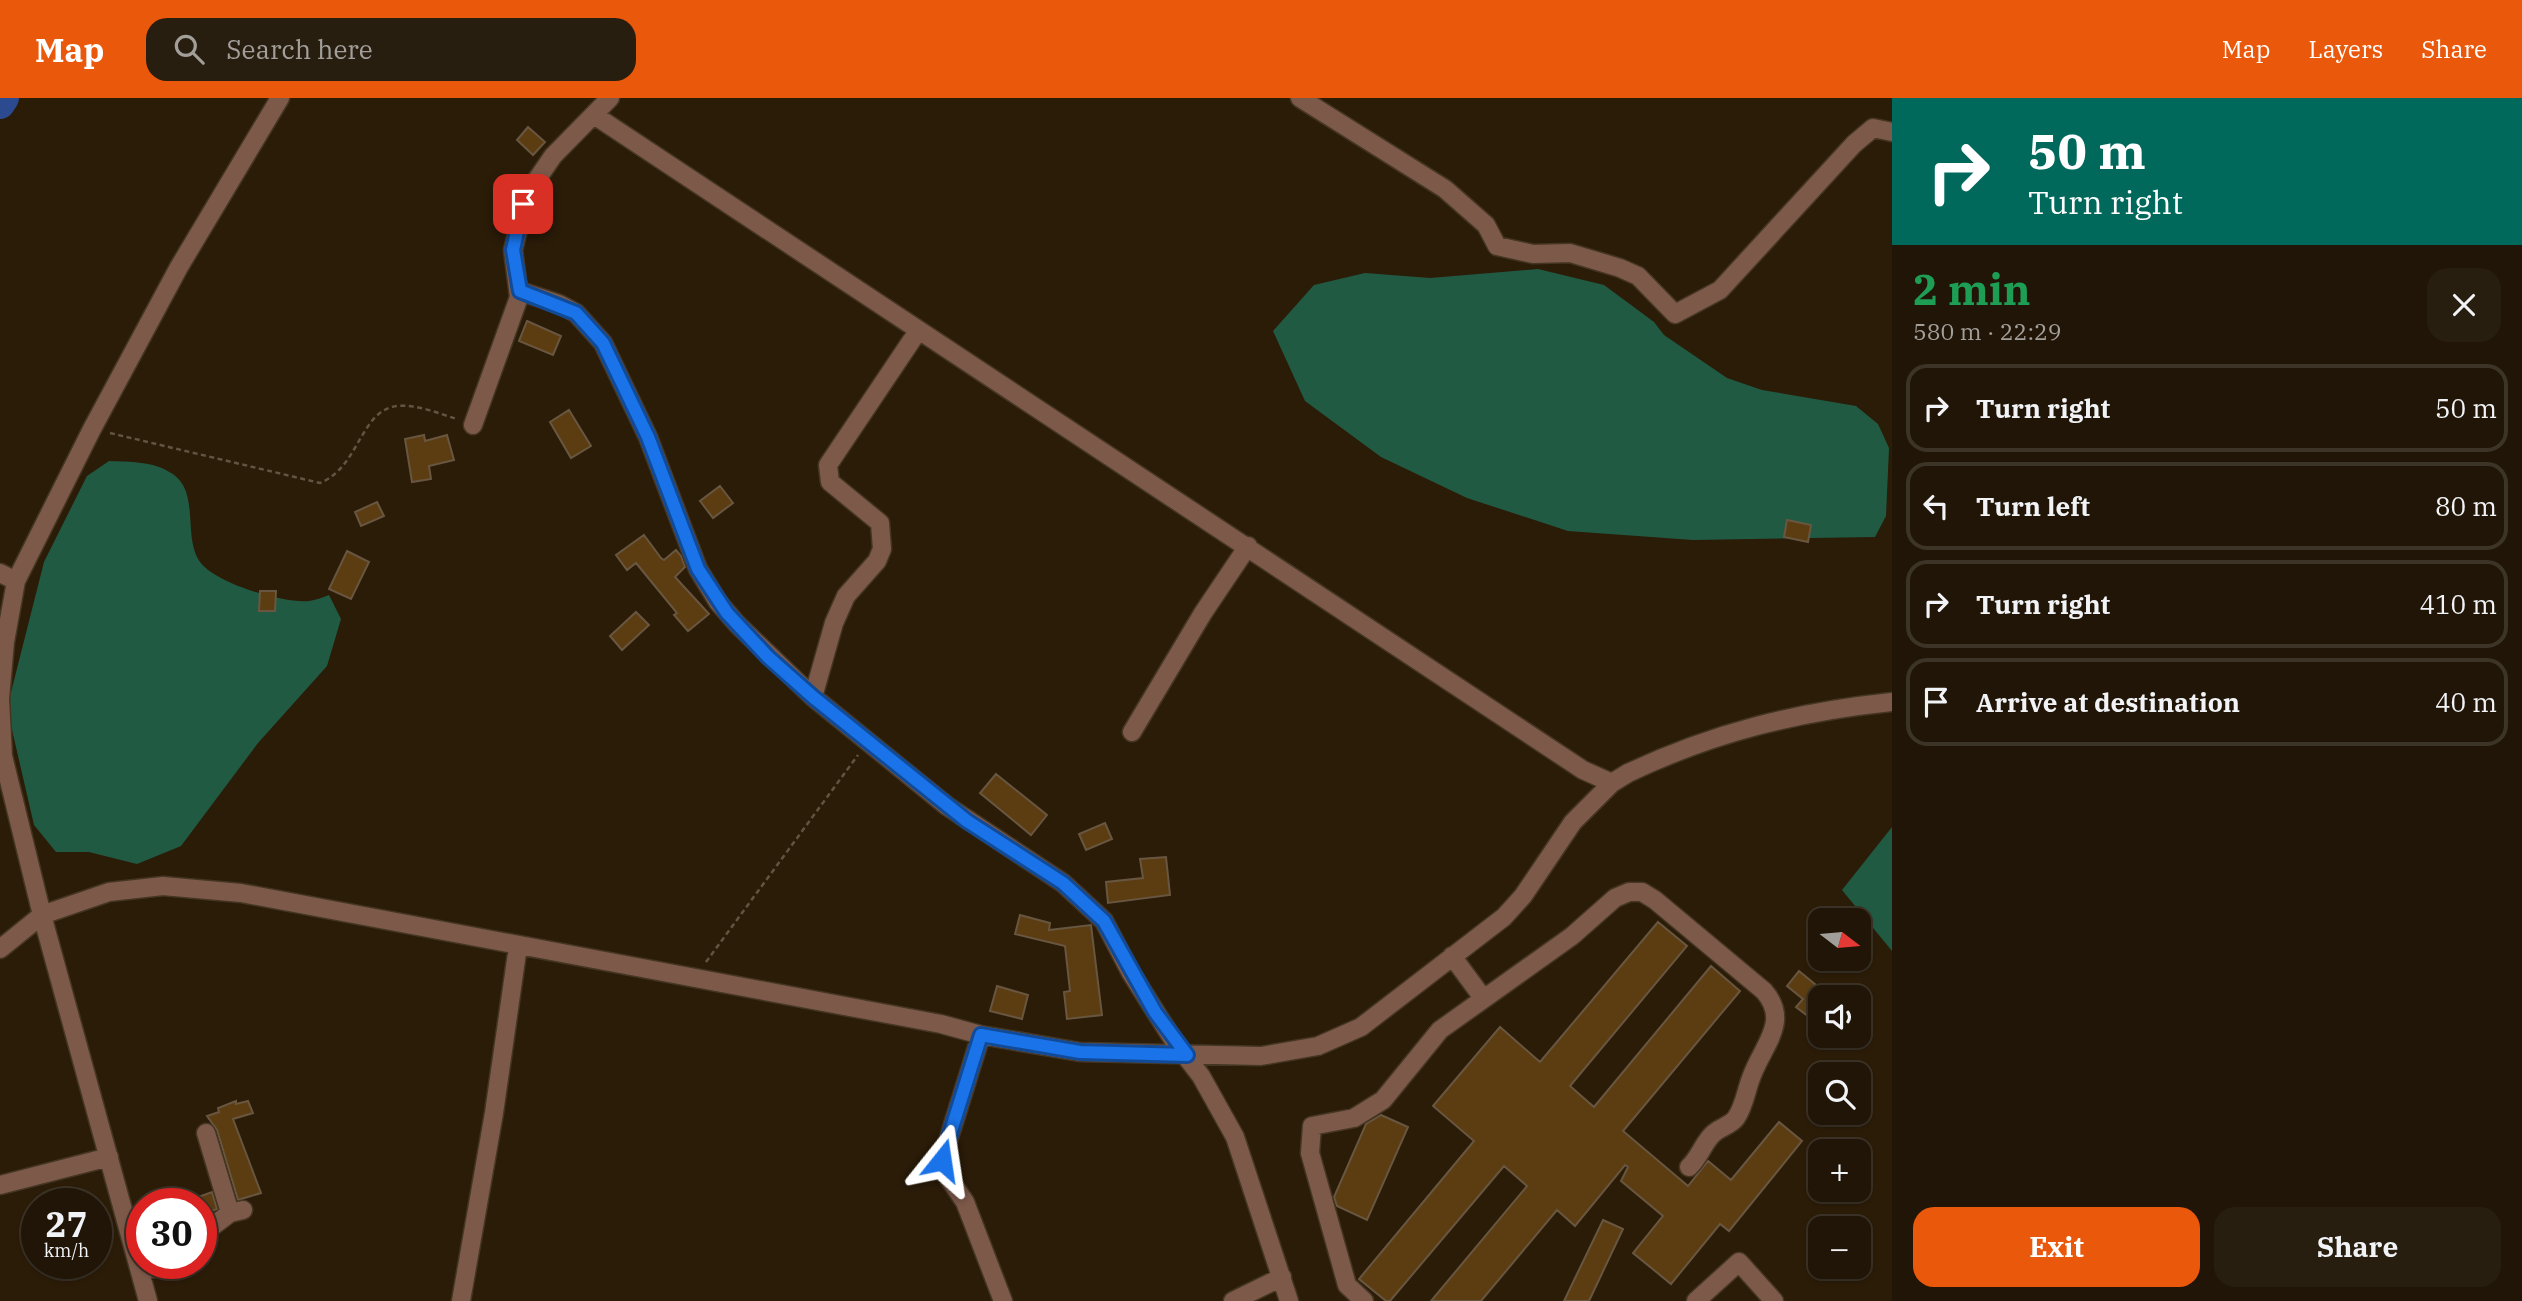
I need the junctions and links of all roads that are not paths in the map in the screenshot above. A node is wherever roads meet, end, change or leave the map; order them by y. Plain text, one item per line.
1 (280, 98) edge
2 (610, 98) edge
3 (1300, 98) edge
4 (594, 115) junction
5 (1892, 132) edge
6 (520, 291) junction
7 (918, 331) junction
8 (474, 425) road end
9 (1248, 546) junction
10 (8, 577) edge
11 (813, 697) junction
12 (1892, 702) edge
13 (1132, 732) dead end
14 (1612, 783) junction
15 (42, 915) junction
16 (519, 946) junction
17 (0, 949) edge
18 (1452, 956) junction
19 (1483, 998) junction
20 (981, 1035) junction
21 (1187, 1055) junction
22 (205, 1133) dead end
23 (109, 1157) junction
24 (1689, 1167) dead end
25 (0, 1185) edge
26 (126, 1217) edge
27 (217, 1224) edge
28 (1282, 1277) junction
29 (143, 1279) edge
30 (147, 1300) edge
31 (461, 1301) edge
32 (1003, 1301) edge
33 (1233, 1301) edge
34 (1289, 1301) edge
35 (1364, 1301) edge
36 (1696, 1301) edge
37 (1774, 1301) edge

1 - 10 street
2 - 4 street
3 - 5 street
4 - 6 street
4 - 7 street
6 - 8 street
6 - 11 street
7 - 9 street
7 - 11 street
9 - 13 street
9 - 14 street
10 - 15 street
11 - 21 street
12 - 14 street
14 - 18 street
15 - 16 street
15 - 17 street
15 - 23 street
16 - 20 street
16 - 31 street
18 - 19 street
18 - 21 street
19 - 24 street
19 - 35 street
20 - 21 street
20 - 32 street
21 - 28 street
22 - 27 street
23 - 25 street
23 - 26 street
28 - 33 street
28 - 34 street
29 - 30 street
36 - 37 street

